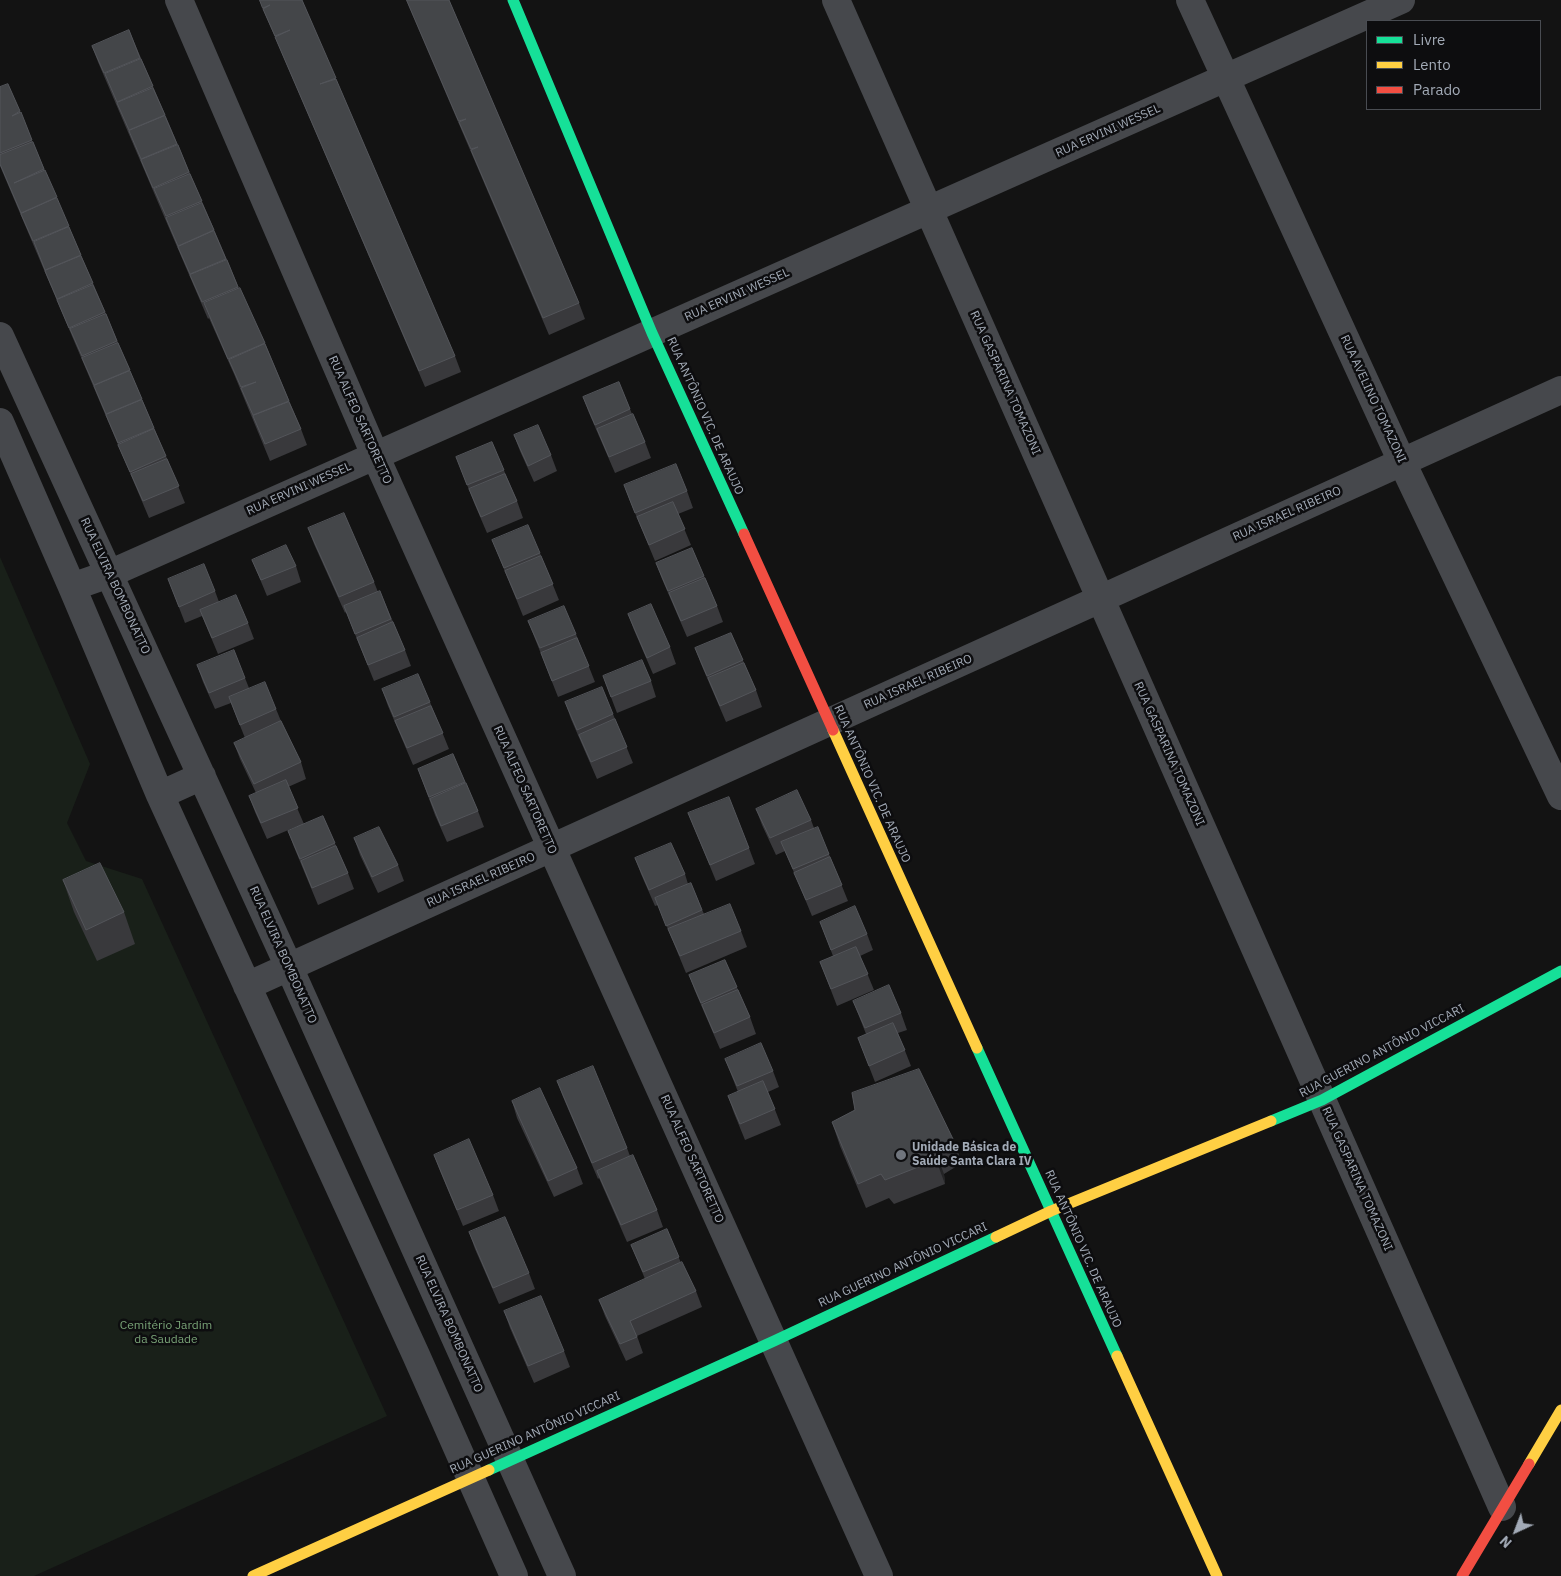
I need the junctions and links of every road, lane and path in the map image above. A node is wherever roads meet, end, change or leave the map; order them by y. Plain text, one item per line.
1 (179, 0) edge
2 (512, 0) edge
3 (836, 0) edge
4 (1190, 0) edge
5 (1402, 0) edge
6 (1226, 78) junction
7 (928, 210) junction
8 (652, 333) junction
9 (0, 336) edge
10 (1561, 390) edge
11 (0, 422) edge
12 (375, 455) junction
13 (1402, 462) junction
14 (110, 574) junction
15 (72, 587) junction
16 (1100, 599) junction
17 (829, 722) junction
18 (202, 776) junction
19 (160, 794) junction
20 (1561, 796) edge
21 (552, 848) junction
22 (289, 967) junction
23 (1561, 972) edge
24 (248, 986) junction
25 (1322, 1100) junction
26 (1051, 1211) junction
27 (774, 1341) junction
28 (1561, 1410) edge
29 (510, 1459) junction
30 (471, 1478) junction
31 (1502, 1507) junction
32 (253, 1576) edge
33 (514, 1576) edge
34 (562, 1576) edge
35 (879, 1576) edge
36 (1217, 1576) edge
37 (1462, 1576) edge

1 - 12 street, RUA ALFEO SARTORETTO
2 - 8 street, RUA ANTÔNIO VIC. DE ARAUJO
3 - 7 street, RUA GASPARINA TOMAZONI
4 - 6 street, RUA AVELINO TOMAZONI
5 - 6 street, RUA ERVINI WESSEL
6 - 7 street, RUA ERVINI WESSEL
6 - 13 street, RUA AVELINO TOMAZONI
7 - 8 street, RUA ERVINI WESSEL
7 - 16 street, RUA GASPARINA TOMAZONI
8 - 12 street, RUA ERVINI WESSEL
8 - 17 street, RUA ANTÔNIO VIC. DE ARAUJO
9 - 14 street, RUA ELVIRA BOMBONATTO
10 - 13 street, RUA ISRAEL RIBEIRO
11 - 15 street
12 - 14 street, RUA ERVINI WESSEL
12 - 21 street, RUA ALFEO SARTORETTO
13 - 16 street, RUA ISRAEL RIBEIRO
13 - 20 street, RUA AVELINO TOMAZONI
14 - 15 street, RUA ERVINI WESSEL
14 - 18 street, RUA ELVIRA BOMBONATTO
15 - 19 street
16 - 17 street, RUA ISRAEL RIBEIRO
16 - 25 street, RUA GASPARINA TOMAZONI
17 - 21 street, RUA ISRAEL RIBEIRO
17 - 26 street, RUA ANTÔNIO VIC. DE ARAUJO
18 - 19 street
18 - 22 street, RUA ELVIRA BOMBONATTO
19 - 24 street
21 - 22 street, RUA ISRAEL RIBEIRO
21 - 27 street, RUA ALFEO SARTORETTO
22 - 24 street, RUA ISRAEL RIBEIRO
22 - 29 street, RUA ELVIRA BOMBONATTO
23 - 25 street, RUA GUERINO ANTÔNIO VICCARI
24 - 30 street
25 - 26 street, RUA GUERINO ANTÔNIO VICCARI
25 - 31 street, RUA GASPARINA TOMAZONI
26 - 27 street, RUA GUERINO ANTÔNIO VICCARI
26 - 36 street, RUA ANTÔNIO VIC. DE ARAUJO
27 - 29 street, RUA GUERINO ANTÔNIO VICCARI
27 - 35 street, RUA ALFEO SARTORETTO
28 - 31 street
29 - 30 street, RUA GUERINO ANTÔNIO VICCARI
29 - 34 street, RUA ELVIRA BOMBONATTO
30 - 32 street, RUA GUERINO ANTÔNIO VICCARI
30 - 33 street
31 - 37 street

